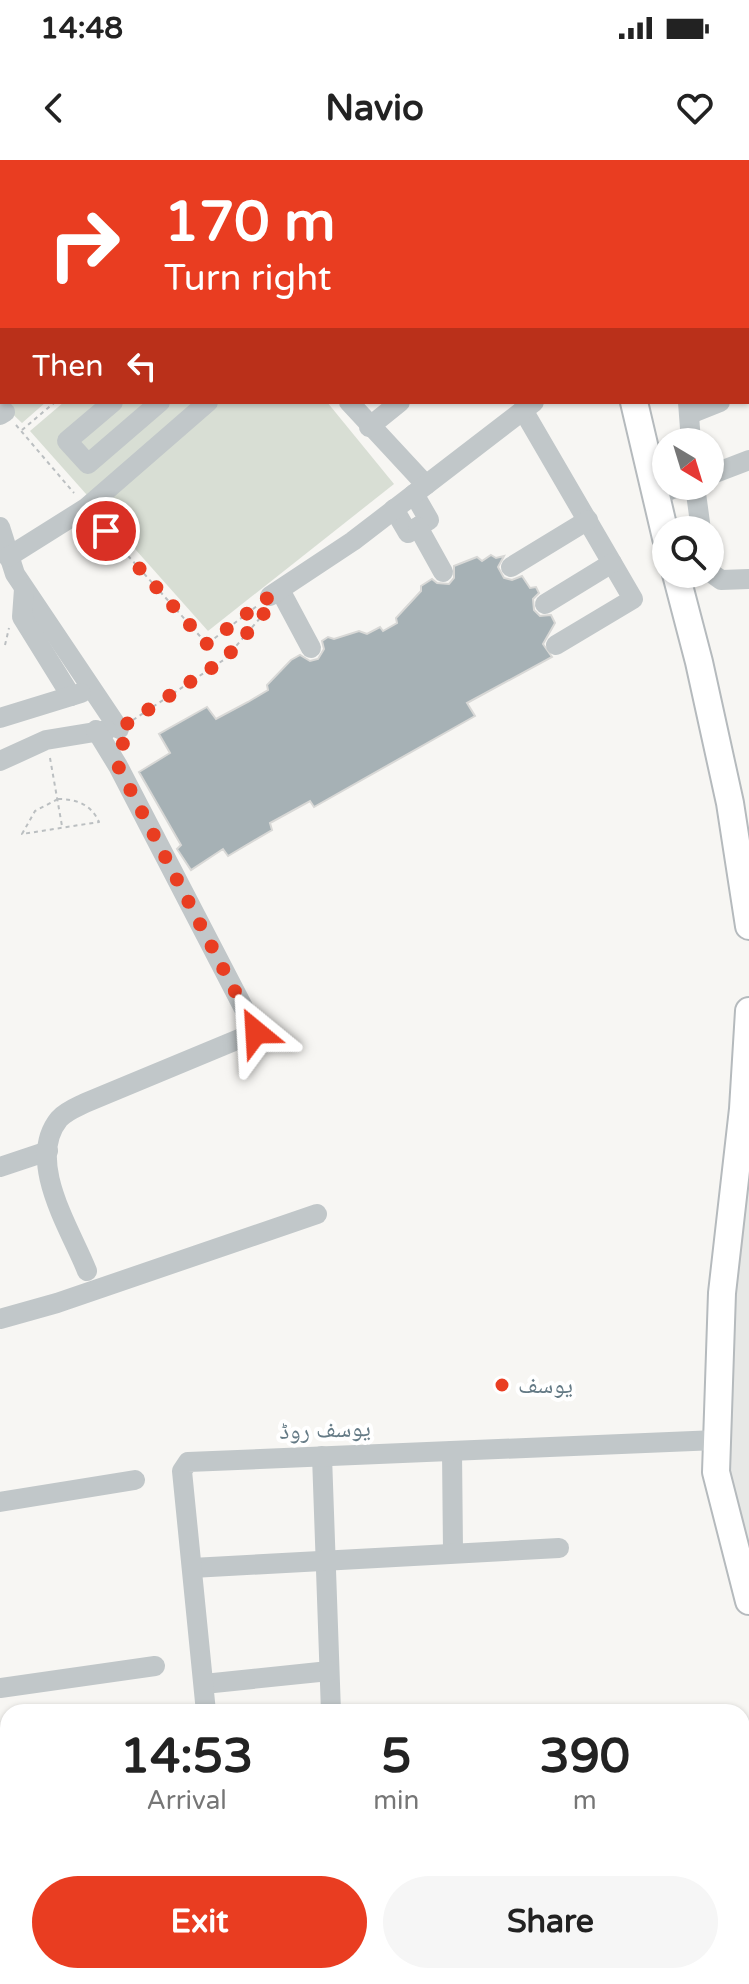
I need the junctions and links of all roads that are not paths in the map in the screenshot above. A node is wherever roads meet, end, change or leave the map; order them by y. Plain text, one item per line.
1 (111, 404) edge
2 (158, 404) edge
3 (206, 404) edge
4 (351, 404) edge
5 (398, 404) edge
6 (634, 404) edge
7 (710, 404) edge
8 (529, 406) edge
9 (689, 408) edge
10 (369, 427) junction
11 (690, 428) edge
12 (749, 460) edge
13 (88, 464) junction
14 (724, 470) edge
15 (652, 483) edge
16 (110, 488) junction
17 (420, 489) junction
18 (394, 509) junction
19 (588, 520) junction
20 (0, 527) edge
21 (418, 527) junction
22 (8, 557) junction
23 (612, 563) junction
24 (511, 567) dead end
25 (443, 572) dead end
26 (749, 579) edge
27 (724, 580) edge
28 (680, 588) edge
29 (24, 589) junction
30 (545, 604) dead end
31 (556, 645) dead end
32 (311, 648) dead end
33 (92, 690) junction
34 (71, 696) junction
35 (0, 718) edge
36 (96, 730) junction
37 (0, 761) edge
38 (749, 926) edge
39 (749, 1011) edge
40 (746, 1107) edge
41 (48, 1151) junction
42 (0, 1167) edge
43 (317, 1214) dead end
44 (87, 1271) dead end
45 (0, 1319) edge
46 (717, 1440) junction
47 (452, 1451) junction
48 (322, 1456) junction
49 (135, 1480) dead end
50 (0, 1502) edge
51 (559, 1548) dead end
52 (453, 1551) junction
53 (325, 1559) junction
54 (192, 1568) junction
55 (749, 1601) edge
56 (155, 1666) dead end
57 (329, 1671) junction
58 (204, 1684) junction
59 (0, 1688) edge
60 (205, 1704) edge
61 (331, 1704) edge

1 - 13 street
2 - 13 street
3 - 16 street
4 - 10 street
5 - 10 street
6 - 15 main road
7 - 9 street
8 - 17 street
8 - 19 street
9 - 11 street
10 - 17 street
12 - 14 street
13 - 16 street
16 - 22 street
17 - 18 street
17 - 21 street
18 - 21 street
18 - 32 street
19 - 23 street
19 - 24 street
20 - 22 street
21 - 25 street
22 - 29 street
23 - 30 street
23 - 31 street
26 - 27 street
28 - 38 main road
29 - 33 street
29 - 34 street
33 - 34 street
33 - 36 street
34 - 35 street
36 - 37 street
36 - 41 street
39 - 40 main road
40 - 46 main road
41 - 42 street
41 - 44 street
43 - 45 street
46 - 47 street, یوسف روڈ
46 - 55 main road
47 - 48 street, یوسف روڈ
47 - 52 street
48 - 53 street
48 - 54 street, یوسف روڈ
49 - 50 street
51 - 52 street
52 - 53 street
53 - 54 street
53 - 57 street
54 - 58 street, یوسف روڈ
56 - 59 street
57 - 58 street
57 - 61 street
58 - 60 street, یوسف روڈ

